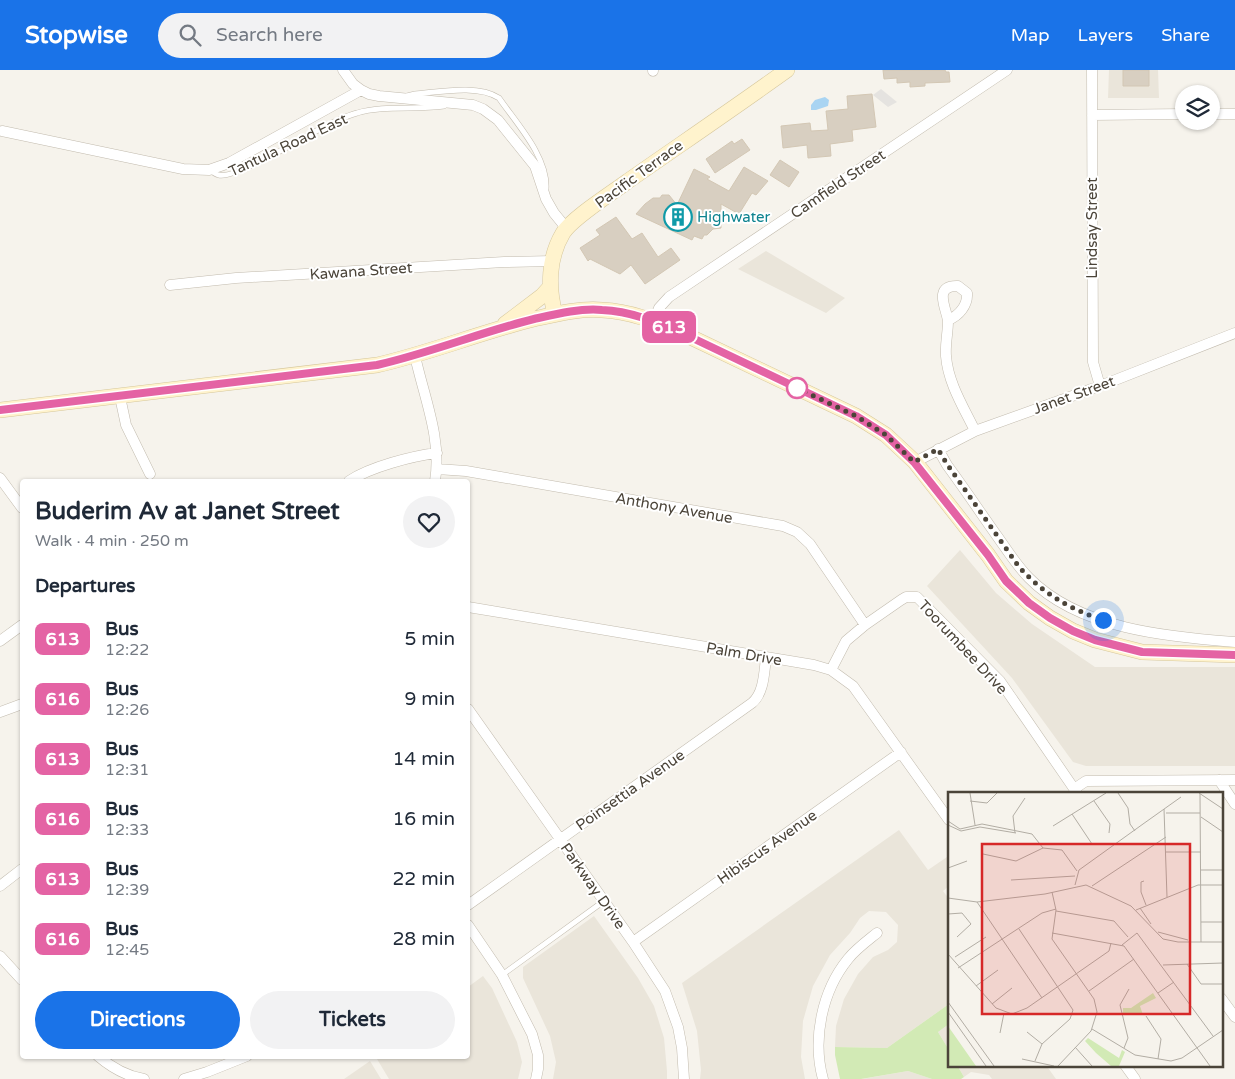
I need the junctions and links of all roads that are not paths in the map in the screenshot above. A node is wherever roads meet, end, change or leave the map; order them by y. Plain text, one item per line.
1 (343, 70) edge
2 (787, 70) edge
3 (1007, 70) edge
4 (1092, 70) edge
5 (361, 90) junction
6 (399, 98) junction
7 (457, 104) junction
8 (1175, 114) edge
9 (1220, 114) edge
10 (1235, 114) edge
11 (1092, 115) junction
12 (2, 131) dead end
13 (209, 170) junction
14 (546, 199) junction
15 (567, 228) junction
16 (552, 261) junction
17 (170, 285) dead end
18 (550, 286) junction
19 (555, 314) junction
20 (948, 320) dead end
21 (654, 321) junction
22 (500, 328) junction
23 (1235, 333) edge
24 (415, 356) junction
25 (1100, 386) junction
26 (120, 397) junction
27 (0, 407) edge
28 (975, 431) junction
29 (938, 449) junction
30 (437, 453) junction
31 (914, 462) junction
32 (437, 469) junction
33 (150, 474) dead end
34 (0, 478) edge
35 (354, 479) edge
36 (435, 479) edge
37 (20, 505) edge
38 (470, 607) edge
39 (865, 625) junction
40 (20, 626) edge
41 (0, 641) edge
42 (1234, 646) edge
43 (766, 658) junction
44 (831, 670) junction
45 (20, 705) edge
46 (0, 712) edge
47 (470, 712) edge
48 (900, 752) junction
49 (1220, 780) junction
50 (1235, 780) edge
51 (1076, 791) edge
52 (1235, 804) edge
53 (948, 819) edge
54 (560, 840) junction
55 (20, 871) edge
56 (0, 886) edge
57 (604, 901) junction
58 (470, 904) edge
59 (470, 928) edge
60 (877, 933) dead end
61 (633, 942) junction
62 (0, 956) edge
63 (502, 974) junction
64 (20, 978) edge
65 (1222, 999) edge
66 (1235, 1017) edge
67 (101, 1059) edge
68 (240, 1059) edge
69 (1126, 1066) edge
70 (130, 1078) edge
71 (144, 1079) edge
72 (184, 1079) edge
73 (536, 1079) edge
74 (684, 1079) edge
75 (823, 1079) edge
76 (1135, 1079) edge

1 - 5 street
2 - 15 main road, Pacific Terrace
3 - 21 street, Camfield Street
4 - 11 street, Lindsay Street
5 - 6 street, Tantula Road East
5 - 13 street, Tantula Road East
6 - 7 street, Tantula Road East
6 - 14 lane, Tantula Road East
7 - 13 lane, Tantula Road East
7 - 14 street, Tantula Road East
8 - 11 street
9 - 10 street
11 - 25 street, Lindsay Street
12 - 13 street, Tantula Road East
14 - 15 street, Tantula Road East
15 - 16 main road, Pacific Terrace
16 - 17 street, Kawana Street
16 - 18 main road, Pacific Terrace
18 - 19 main road, Pacific Terrace
18 - 22 main road
19 - 21 main road
19 - 22 main road
20 - 28 street
21 - 31 main road
22 - 24 main road
23 - 25 street, Janet Street
24 - 26 main road
24 - 30 street
25 - 28 street, Janet Street
26 - 27 main road
26 - 33 street
28 - 29 street, Janet Street
29 - 31 street, Janet Street
29 - 42 street
30 - 32 street
30 - 35 street
31 - 42 main road
32 - 36 street
32 - 39 street, Anthony Avenue
34 - 37 street
38 - 43 street, Palm Drive
39 - 44 street, Toorumbee Drive
39 - 51 street, Toorumbee Drive
40 - 41 street
43 - 44 street, Palm Drive
43 - 54 street, Poinsettia Avenue
44 - 48 street, Palm Drive
45 - 46 street
47 - 54 street, Parkway Drive
48 - 53 street, Palm Drive
48 - 61 street, Hibiscus Avenue
49 - 50 street
49 - 51 street
49 - 52 street
54 - 57 street, Parkway Drive
54 - 58 street, Poinsettia Avenue
55 - 56 street
57 - 61 street, Parkway Drive
57 - 63 lane
59 - 63 street
60 - 75 street
61 - 74 street, Parkway Drive
62 - 64 street
63 - 73 street
65 - 66 street
67 - 70 street
68 - 72 street
69 - 76 street
70 - 71 street

